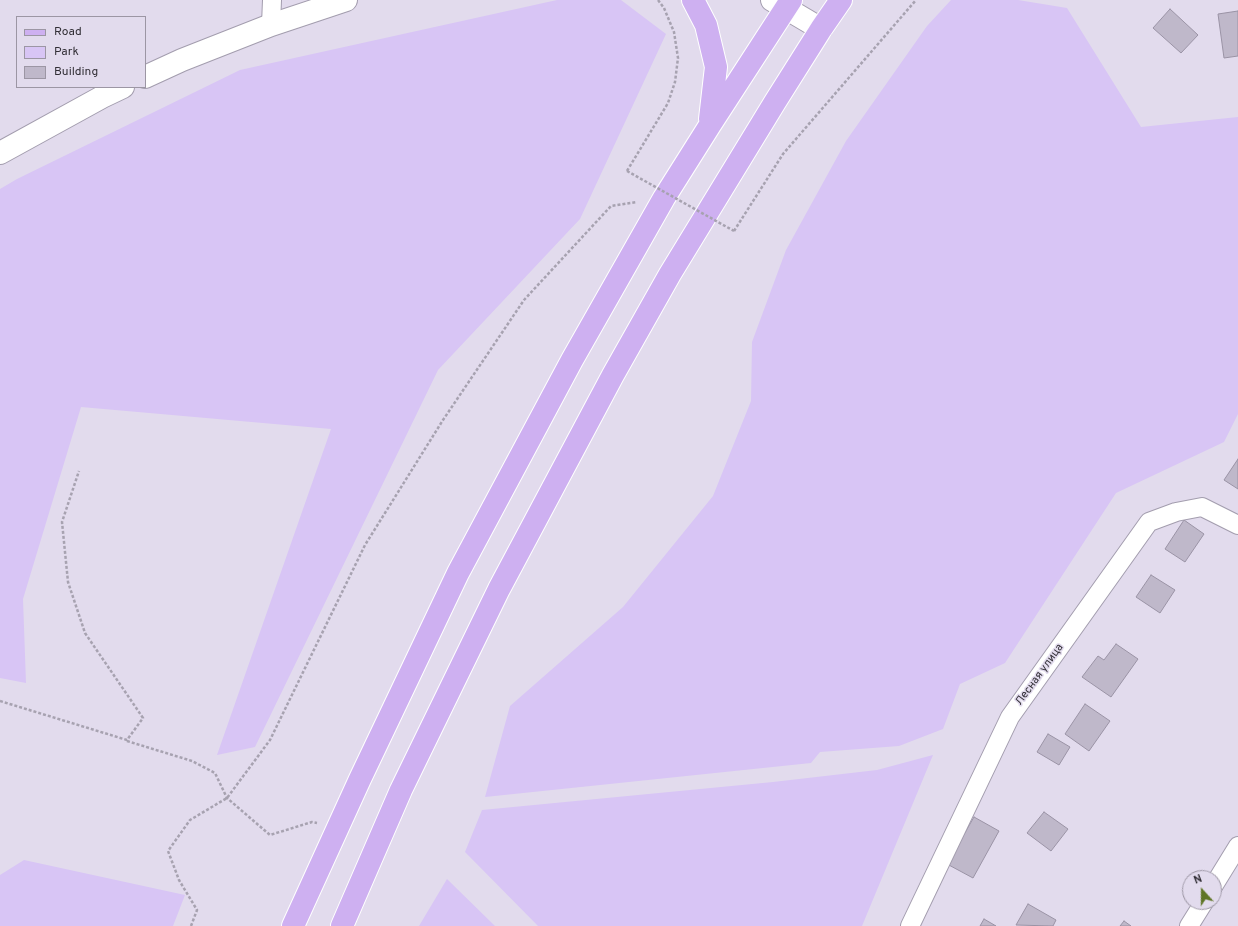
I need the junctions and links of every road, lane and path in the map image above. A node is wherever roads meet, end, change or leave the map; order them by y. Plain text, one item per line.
1 (272, 0) edge
2 (346, 0) edge
3 (658, 0) edge
4 (693, 0) edge
5 (842, 0) edge
6 (916, 0) edge
7 (783, 3) edge
8 (271, 25) junction
9 (821, 29) junction
10 (146, 77) edge
11 (121, 88) edge
12 (710, 124) junction
13 (0, 153) edge
14 (664, 198) junction
15 (79, 471) dead end
16 (1238, 525) edge
17 (0, 700) edge
18 (123, 739) junction
19 (227, 798) junction
20 (339, 826) junction
21 (1238, 846) edge
22 (1222, 872) edge
23 (1199, 910) edge
24 (191, 926) edge
25 (292, 926) edge
26 (342, 926) edge
27 (910, 926) edge
28 (1189, 926) edge

1 - 8 street
2 - 8 street
3 - 6 path, bridge
4 - 12 main road
5 - 9 main road
7 - 9 street
7 - 12 main road
8 - 10 street
9 - 26 main road
11 - 13 street
12 - 14 main road
14 - 19 path
14 - 20 main road
15 - 18 path
16 - 27 street, Лесная улица
17 - 18 path
18 - 19 path
19 - 20 path
19 - 24 path
20 - 25 main road
21 - 22 street
23 - 28 street

